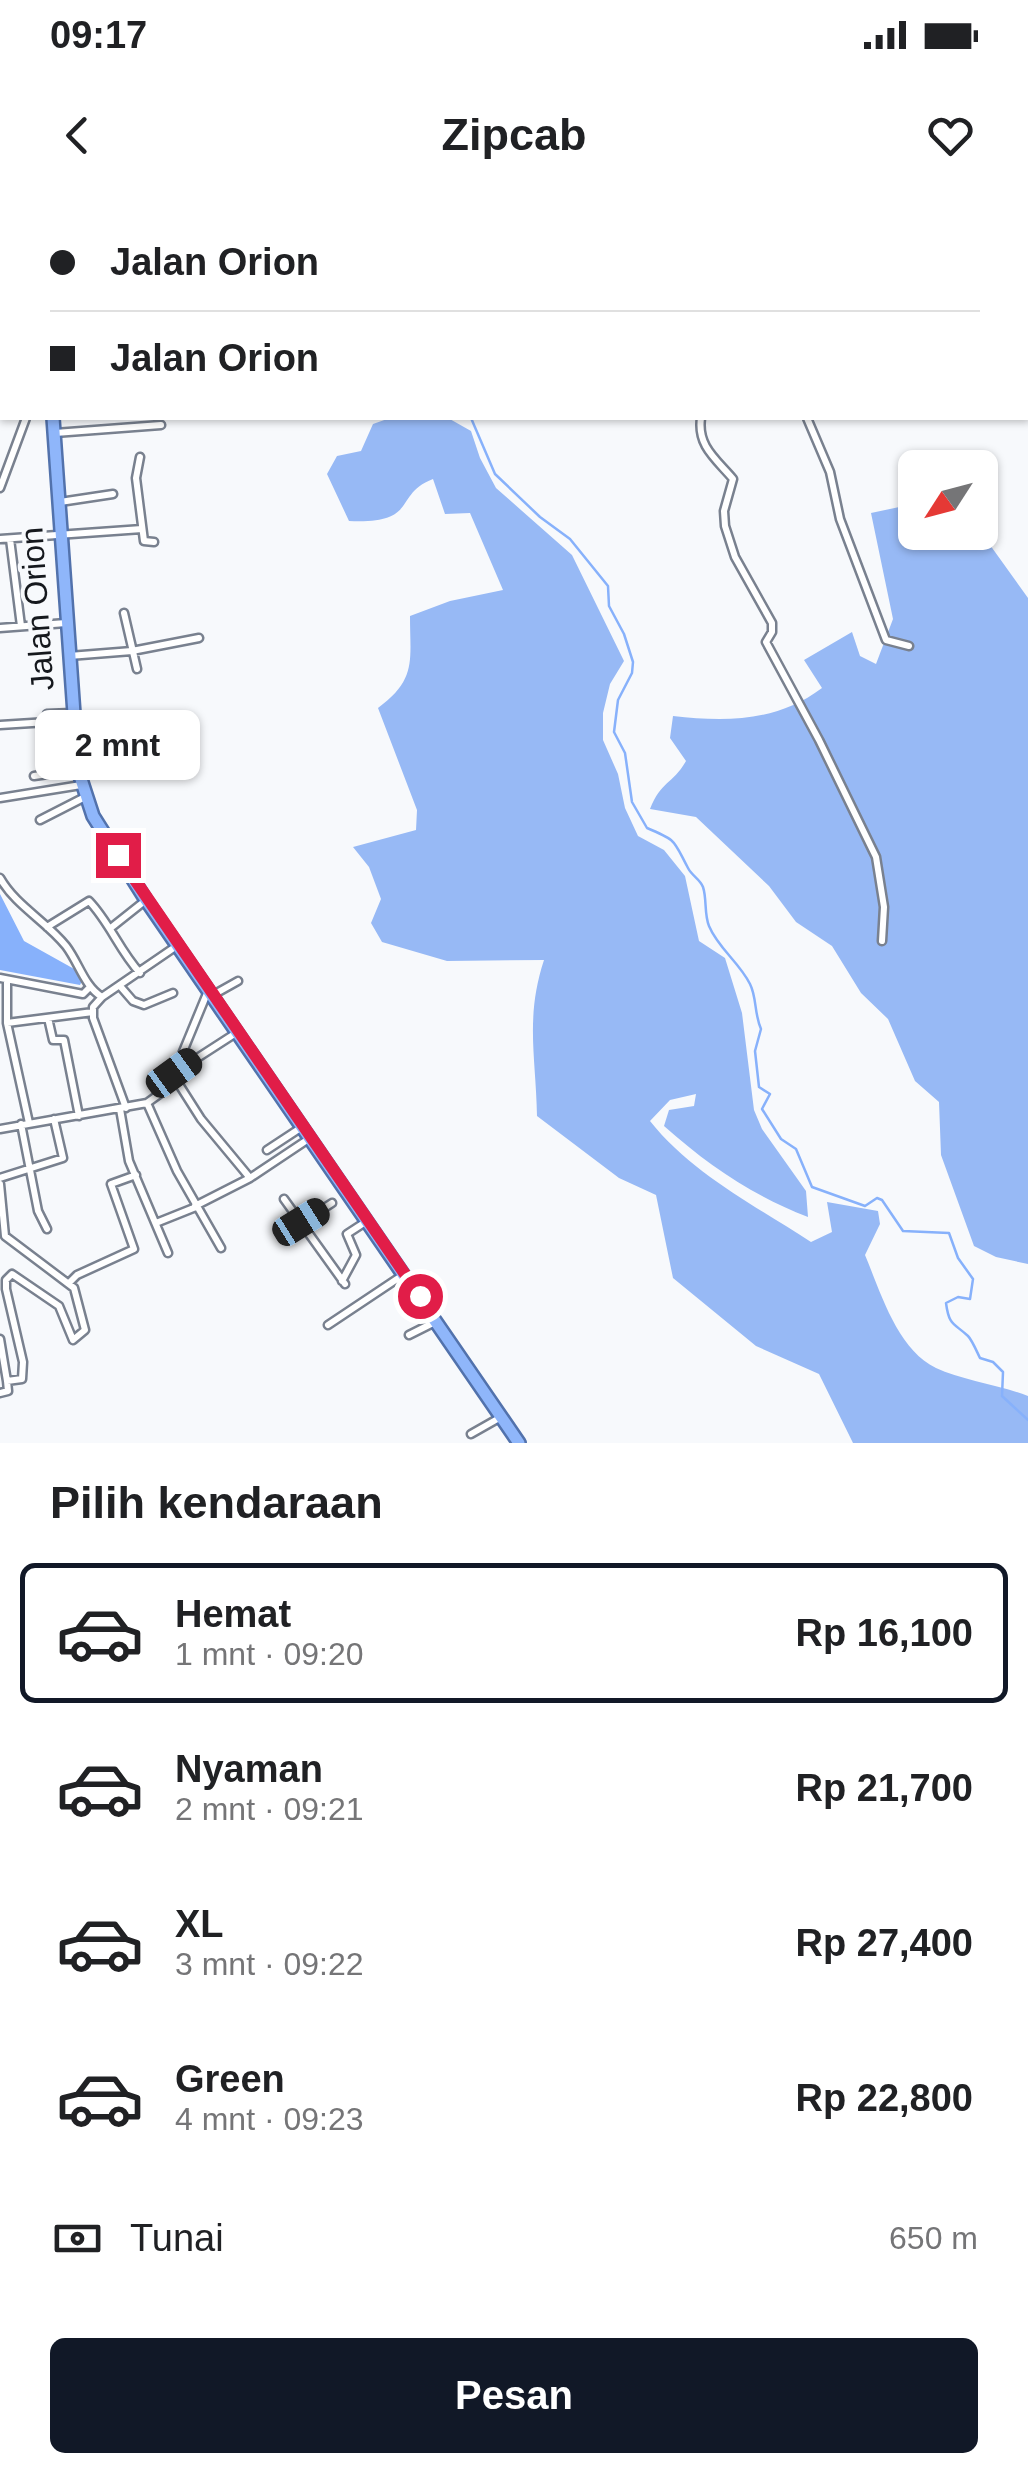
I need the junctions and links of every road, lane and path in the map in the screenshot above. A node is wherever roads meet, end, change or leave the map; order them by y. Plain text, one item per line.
1 (25, 420) edge
2 (53, 420) edge
3 (701, 420) edge
4 (808, 420) edge
5 (162, 425) dead end
6 (54, 433) junction
7 (140, 457) dead end
8 (0, 488) edge
9 (113, 494) dead end
10 (58, 502) junction
11 (142, 528) junction
12 (60, 536) junction
13 (0, 539) edge
14 (10, 539) junction
15 (154, 542) dead end
16 (124, 613) dead end
17 (66, 623) junction
18 (21, 626) junction
19 (0, 628) edge
20 (199, 638) dead end
21 (909, 646) dead end
22 (132, 650) junction
23 (68, 656) junction
24 (137, 669) dead end
25 (72, 712) junction
26 (0, 724) edge
27 (73, 731) junction
28 (108, 745) dead end
29 (78, 770) junction
30 (34, 776) dead end
31 (83, 791) junction
32 (0, 798) edge
33 (40, 820) dead end
34 (0, 878) edge
35 (146, 900) junction
36 (112, 926) junction
37 (48, 927) junction
38 (882, 941) dead end
39 (178, 945) junction
40 (140, 973) junction
41 (3, 979) edge
42 (238, 981) dead end
43 (120, 986) junction
44 (88, 988) junction
45 (211, 992) junction
46 (172, 993) dead end
47 (102, 996) junction
48 (92, 1012) junction
49 (48, 1018) junction
50 (8, 1023) junction
51 (238, 1033) junction
52 (174, 1074) junction
53 (147, 1103) junction
54 (123, 1109) junction
55 (79, 1116) junction
56 (54, 1119) junction
57 (25, 1124) junction
58 (303, 1126) junction
59 (0, 1129) edge
60 (311, 1138) junction
61 (267, 1150) dead end
62 (30, 1168) junction
63 (136, 1174) junction
64 (250, 1178) junction
65 (0, 1181) edge
66 (284, 1199) dead end
67 (332, 1203) dead end
68 (195, 1206) junction
69 (368, 1221) junction
70 (301, 1222) junction
71 (156, 1224) junction
72 (47, 1230) dead end
73 (221, 1248) dead end
74 (168, 1253) dead end
75 (404, 1274) junction
76 (69, 1283) junction
77 (437, 1321) junction
78 (328, 1324) dead end
79 (409, 1335) dead end
80 (0, 1340) edge
81 (7, 1381) junction
82 (0, 1393) edge
83 (502, 1416) junction
84 (471, 1434) dead end
85 (519, 1443) edge

1 - 8 street
2 - 6 highway, Jalan Orion
3 - 38 street
4 - 21 street
5 - 6 street
6 - 10 highway, Jalan Orion
7 - 11 street
9 - 10 street
10 - 12 highway, Jalan Orion
11 - 12 street
11 - 15 street
12 - 14 street
12 - 17 highway, Jalan Orion
13 - 14 street
14 - 18 street
16 - 22 street
17 - 18 street
17 - 23 highway, Jalan Orion
18 - 19 street
20 - 22 street
22 - 23 street
22 - 24 street
23 - 25 highway, Jalan Orion
25 - 26 street
25 - 27 highway, Jalan Orion
27 - 28 street
27 - 29 highway, Jalan Orion
29 - 30 street
29 - 31 highway, Jalan Orion
31 - 32 street
31 - 33 street
31 - 35 highway, Jalan Orion
34 - 37 street
35 - 36 street
35 - 39 highway, Jalan Orion
36 - 37 street
36 - 40 street
37 - 44 street
39 - 40 street
39 - 45 highway, Jalan Orion
40 - 43 street
41 - 44 street
41 - 50 street
42 - 45 street
43 - 46 street
43 - 47 street
44 - 47 street
45 - 51 highway, Jalan Orion
45 - 52 street
47 - 48 street
48 - 49 street
48 - 54 street
49 - 50 street
49 - 55 street
50 - 57 street
51 - 52 street
51 - 58 highway, Jalan Orion
52 - 53 street
52 - 64 street
53 - 54 street
53 - 68 street
54 - 55 street
54 - 63 street
55 - 56 street
56 - 57 street
56 - 62 street
57 - 59 street
57 - 62 street
58 - 60 highway, Jalan Orion
58 - 61 street
60 - 64 street
60 - 69 highway, Jalan Orion
62 - 65 street
62 - 72 street
63 - 71 street
63 - 76 street
64 - 68 street
65 - 76 street
66 - 70 street
67 - 70 street
68 - 71 street
68 - 73 street
69 - 70 street
69 - 75 highway, Jalan Orion
71 - 74 street
75 - 77 highway, Jalan Orion
75 - 78 street
76 - 81 street
77 - 79 street
77 - 83 highway, Jalan Orion
80 - 81 street
81 - 82 street
83 - 84 street
83 - 85 highway, Jalan Orion

